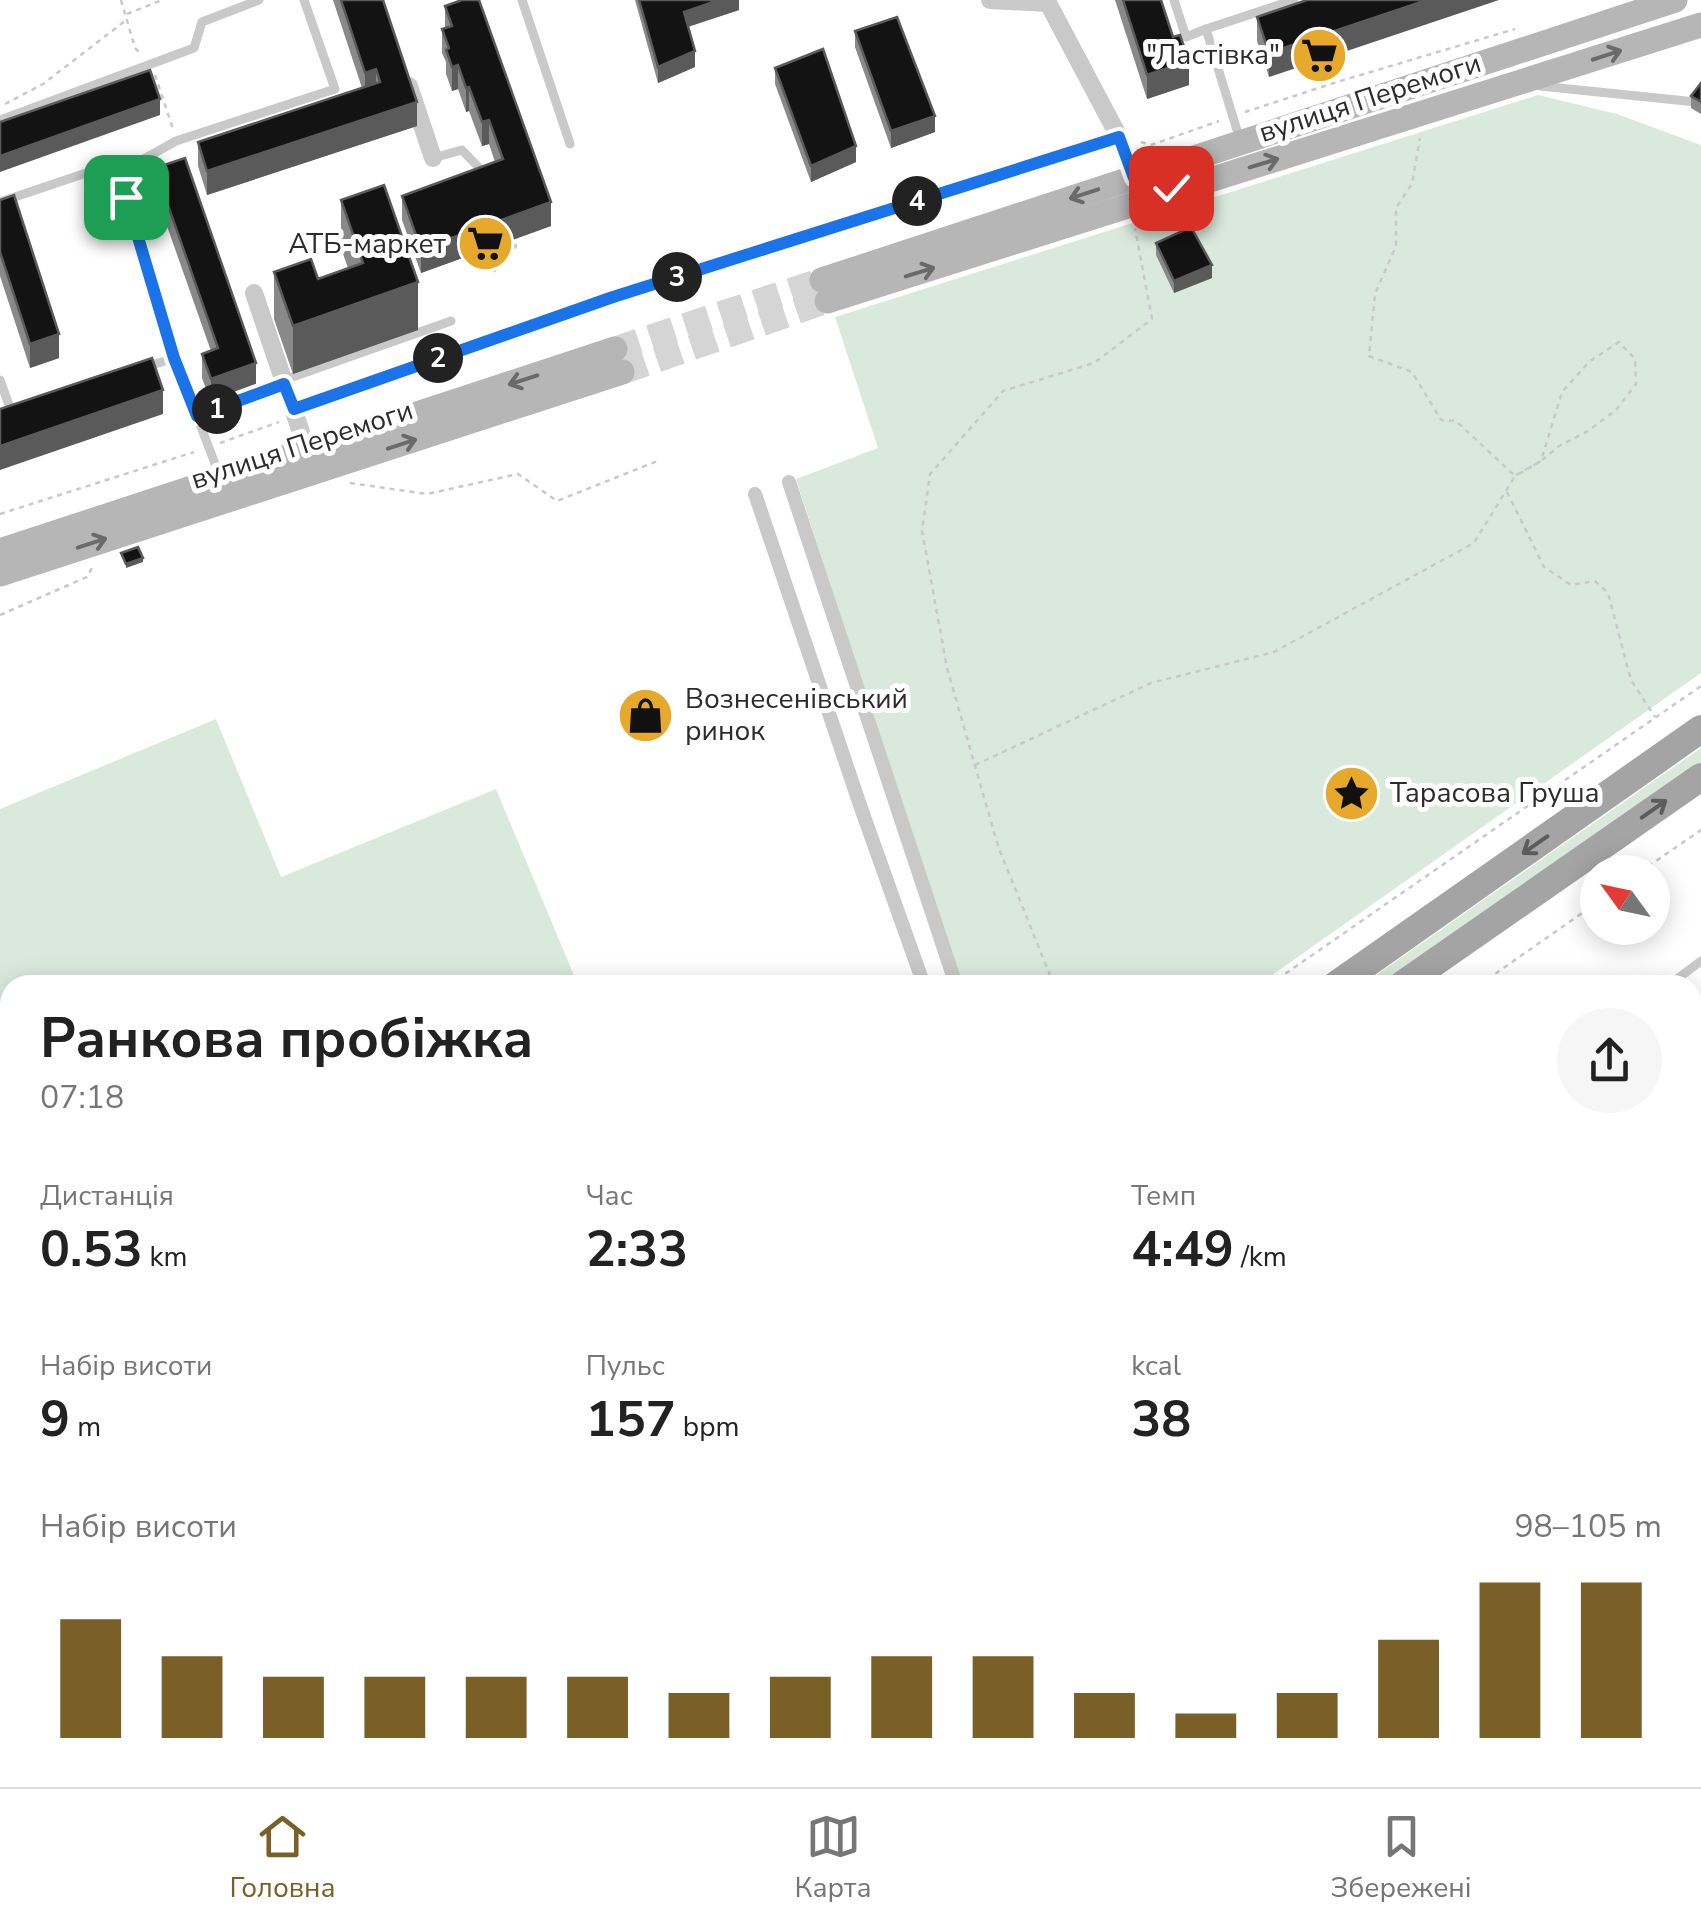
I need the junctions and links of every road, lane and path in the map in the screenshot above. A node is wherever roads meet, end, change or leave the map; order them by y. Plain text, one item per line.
1 (162, 0) edge
2 (259, 0) edge
3 (304, 0) edge
4 (522, 0) edge
5 (990, 0) edge
6 (1174, 0) edge
7 (1294, 0) edge
8 (1675, 0) edge
9 (1625, 7) edge
10 (1701, 24) edge
11 (1206, 29) junction
12 (1514, 29) dead end
13 (404, 70) edge
14 (1336, 82) dead end
15 (1512, 85) junction
16 (1696, 102) edge
17 (0, 108) edge
18 (0, 120) edge
19 (1421, 131) dead end
20 (1119, 137) junction
21 (1241, 143) junction
22 (570, 144) dead end
23 (433, 158) joint
24 (117, 174) junction
25 (1173, 178) junction
26 (496, 186) edge
27 (160, 187) edge
28 (126, 197) junction
29 (1136, 200) junction
30 (0, 202) edge
31 (517, 238) edge
32 (495, 272) dead end
33 (824, 291) tunnel mouth
34 (254, 293) dead end
35 (451, 322) dead end
36 (174, 358) junction
37 (132, 370) edge
38 (0, 380) edge
39 (284, 382) junction
40 (27, 402) edge
41 (5, 410) edge
42 (295, 412) junction
43 (197, 416) junction
44 (209, 447) junction
45 (307, 450) junction
46 (660, 460) dead end
47 (1541, 460) junction
48 (1515, 476) junction
49 (221, 478) junction
50 (338, 482) dead end
51 (790, 482) dead end
52 (1506, 491) junction
53 (755, 494) dead end
54 (0, 514) edge
55 (2, 569) edge
56 (1701, 686) edge
57 (1656, 718) junction
58 (1701, 730) edge
59 (975, 765) junction
60 (1701, 777) edge
61 (1701, 830) edge
62 (1665, 855) edge
63 (1580, 915) edge
64 (920, 975) edge
65 (953, 975) edge
66 (1050, 975) edge
67 (1283, 975) edge
68 (1350, 975) edge
69 (1416, 975) edge
70 (1493, 975) edge

1 - 17 path
2 - 18 lane
3 - 24 lane
4 - 22 lane
5 - 20 street
6 - 11 lane
7 - 11 lane
8 - 9 main road, вулиця Перемоги
9 - 21 main road, вулиця Перемоги
15 -> 10 main road, вулиця Перемоги
11 - 21 lane
12 - 14 path
13 - 23 street
15 - 16 lane
25 -> 15 main road, вулиця Перемоги
19 - 48 path
20 - 29 street
20 - 42 path
21 - 25 main road, вулиця Перемоги
23 - 26 lane
24 - 28 lane
24 - 30 lane
25 - 29 main road, вулиця Перемоги
27 - 28 path
28 - 36 lane
29 - 33 main road, вулиця Перемоги
29 - 59 path
31 - 32 path
34 - 39 street
35 - 39 lane
36 - 37 lane
36 - 43 lane
38 - 41 lane
39 - 42 street
39 - 43 path
40 - 41 lane
42 - 44 path
42 - 45 street
43 - 44 lane
44 - 49 lane
44 - 54 path
45 - 49 main road, вулиця Перемоги
55 -> 45 main road, вулиця Перемоги
46 - 50 path
47 - 47 path
47 - 48 path
48 - 52 path
49 - 55 main road, вулиця Перемоги
51 - 65 street
52 - 57 path
52 - 59 path
53 - 64 street
56 - 57 path
57 - 67 path
58 -> 68 main road
59 - 66 path
69 -> 60 main road
61 - 62 path
63 - 70 path

